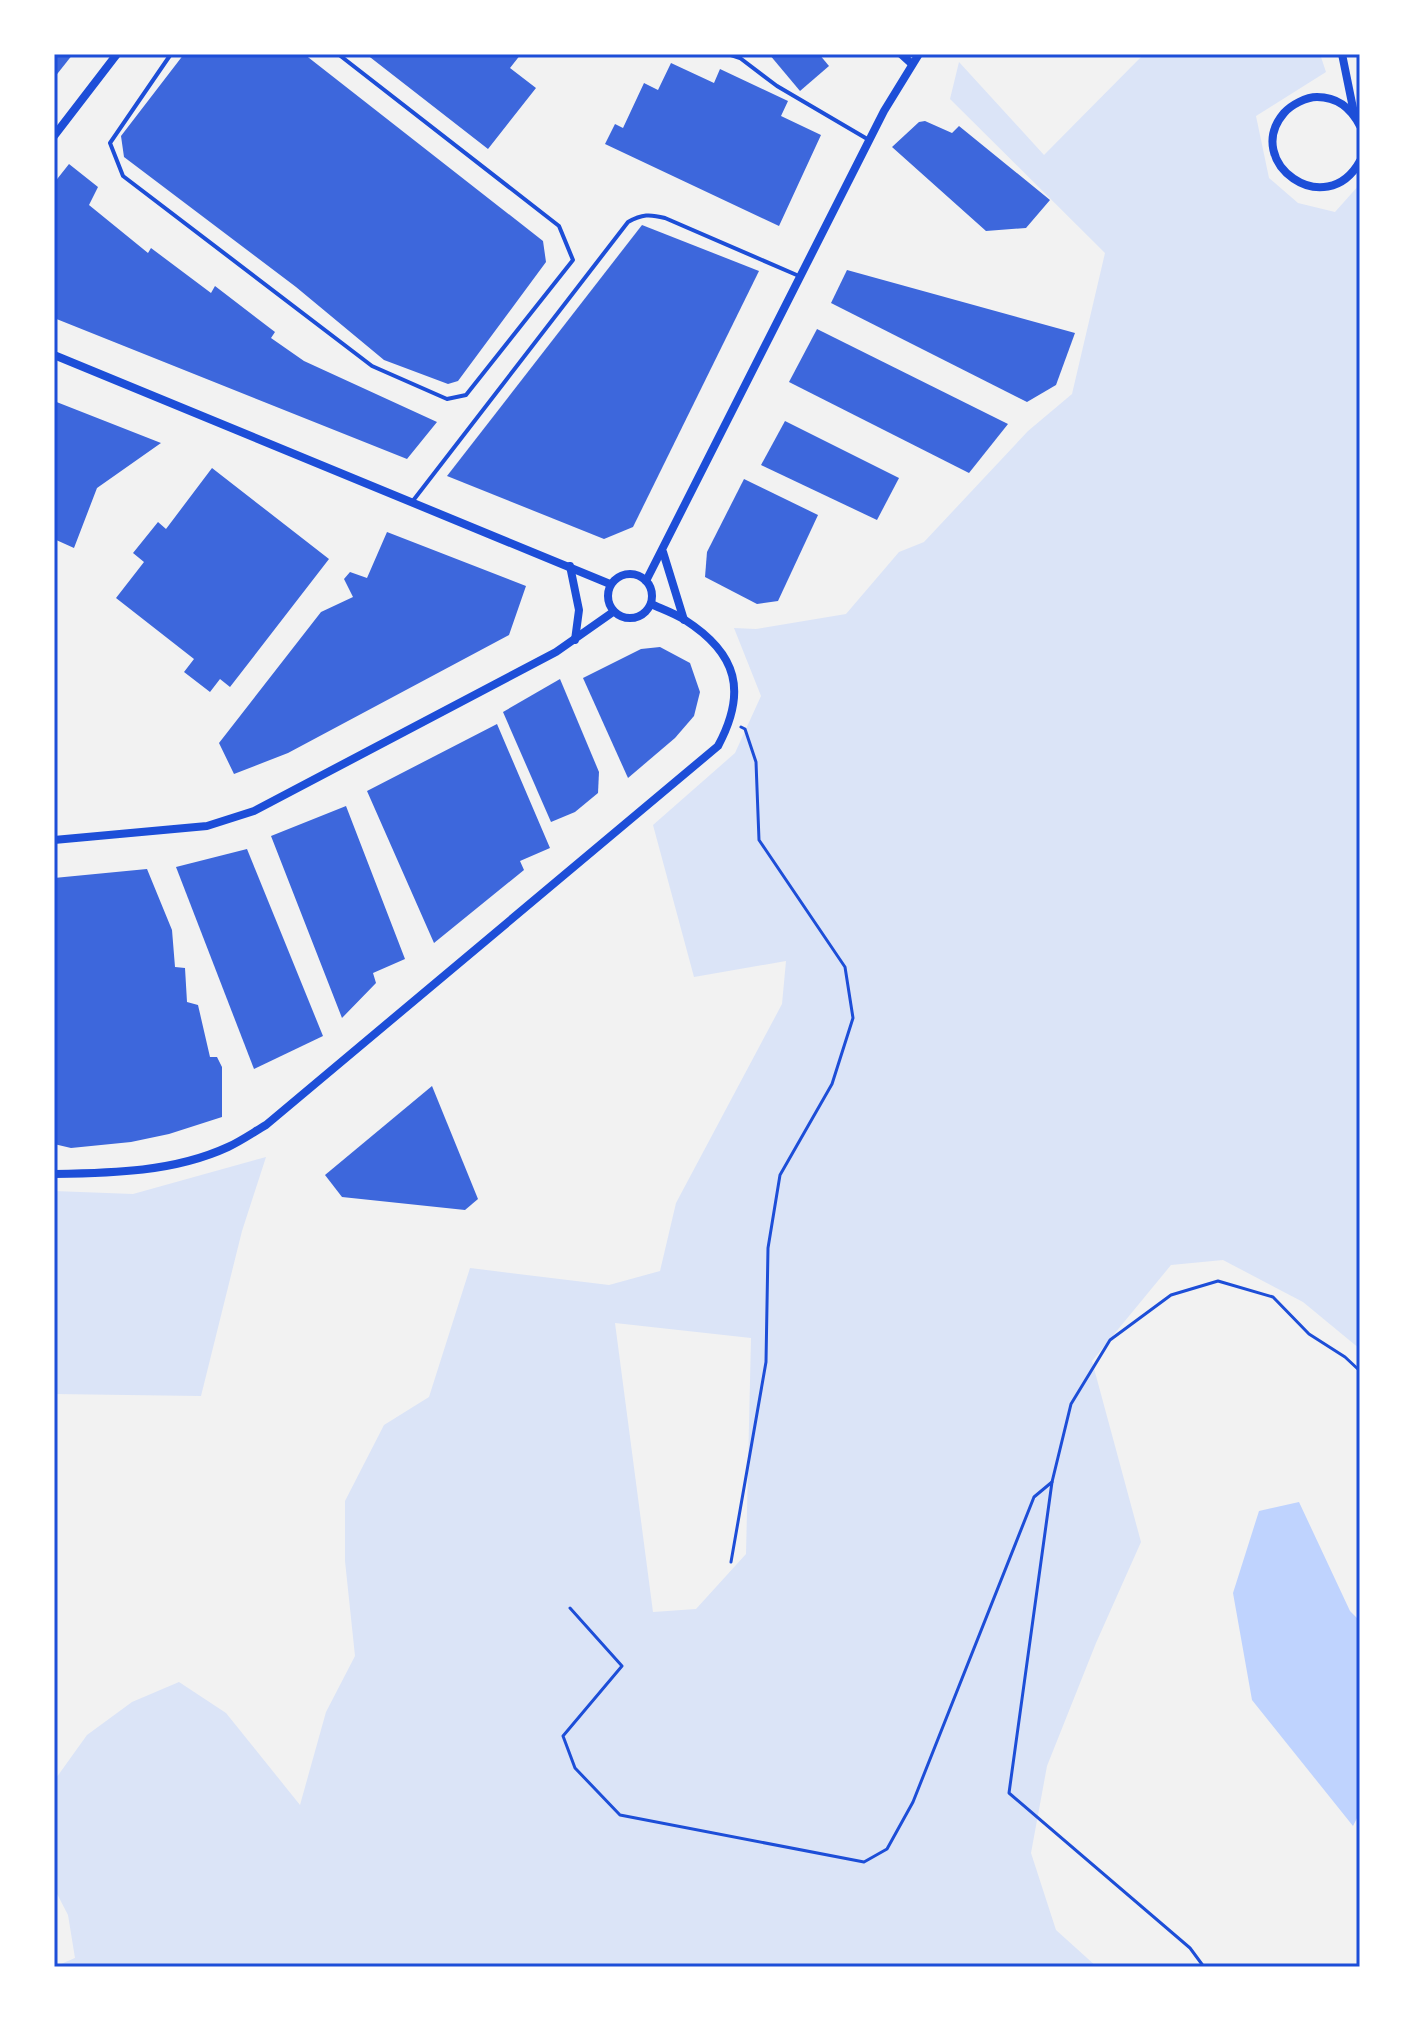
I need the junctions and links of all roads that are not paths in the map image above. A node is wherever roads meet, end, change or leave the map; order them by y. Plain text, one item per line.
1 (117, 54) edge
2 (171, 54) edge
3 (338, 54) edge
4 (728, 54) edge
5 (901, 54) edge
6 (919, 54) edge
7 (1342, 54) edge
8 (912, 64) junction
9 (1354, 114) junction
10 (1360, 126) edge
11 (54, 136) edge
12 (869, 140) junction
13 (1360, 161) edge
14 (799, 276) junction
15 (54, 355) edge
16 (412, 502) junction
17 (663, 551) junction
18 (570, 566) junction
19 (646, 581) junction
20 (610, 584) junction
21 (651, 604) junction
22 (613, 612) junction
23 (684, 620) junction
24 (575, 641) junction
25 (54, 840) edge
26 (54, 1174) edge

1 - 11 street
2 - 3 lane
4 - 12 lane
5 - 8 street
6 - 8 street
7 - 9 street
8 - 12 street
9 - 10 street
9 - 13 street
12 - 14 street
14 - 16 lane
14 - 17 street
15 - 16 street
16 - 18 street
17 - 19 street
17 - 23 street
18 - 20 street
18 - 24 street
19 - 20 street
19 - 21 street
20 - 22 street
21 - 22 street
21 - 23 street
22 - 24 street
23 - 26 street
24 - 25 street

